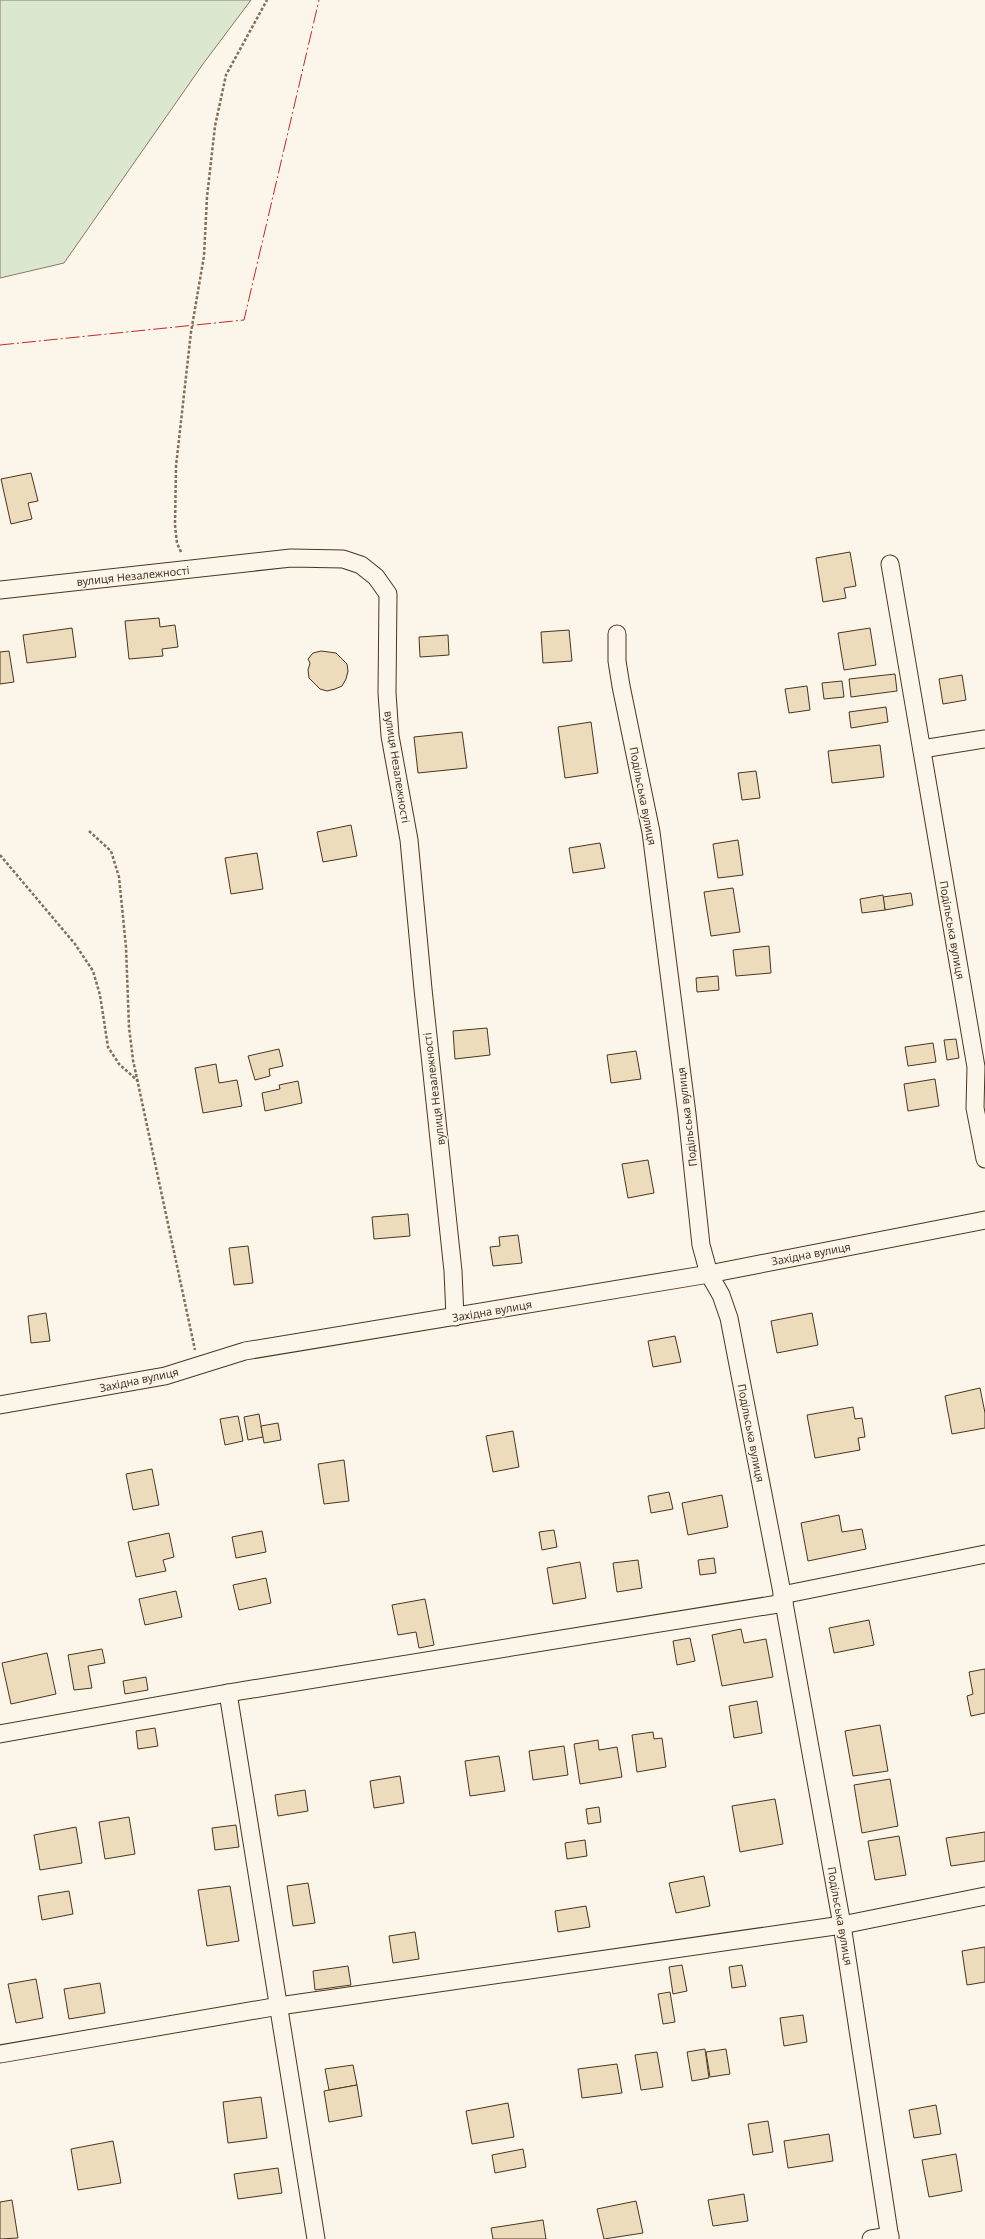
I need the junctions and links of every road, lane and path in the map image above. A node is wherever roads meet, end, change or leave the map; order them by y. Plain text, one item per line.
1 (267, 0) edge
2 (890, 564) dead end
3 (196, 569) junction
4 (0, 590) edge
5 (617, 634) dead end
6 (985, 739) edge
7 (922, 749) junction
8 (89, 830) dead end
9 (0, 854) edge
10 (138, 1081) junction
11 (985, 1159) edge
12 (985, 1220) edge
13 (709, 1274) junction
14 (455, 1317) junction
15 (199, 1366) junction
16 (0, 1405) edge
17 (985, 1554) edge
18 (783, 1599) junction
19 (228, 1693) junction
20 (0, 1734) edge
21 (985, 1896) edge
22 (842, 1925) junction
23 (279, 2006) junction
24 (0, 2054) edge
25 (890, 2238) edge
26 (316, 2239) edge
27 (871, 2239) edge

1 - 3 path
2 - 7 street, Подільська вулиця
3 - 4 street, вулиця Незалежності
3 - 14 street, вулиця Незалежності
5 - 13 street, Подільська вулиця
6 - 7 street
7 - 11 street, Подільська вулиця
8 - 10 path
9 - 10 path
10 - 15 path
12 - 13 street, Західна вулиця
13 - 14 street, Західна вулиця
13 - 18 street, Подільська вулиця
14 - 15 street, Західна вулиця
15 - 16 street, Західна вулиця
17 - 18 street
18 - 19 street
18 - 22 street, Подільська вулиця
19 - 20 street
19 - 23 street
21 - 22 street
22 - 23 street
22 - 25 street, Подільська вулиця
23 - 24 street
23 - 26 street
25 - 27 street

